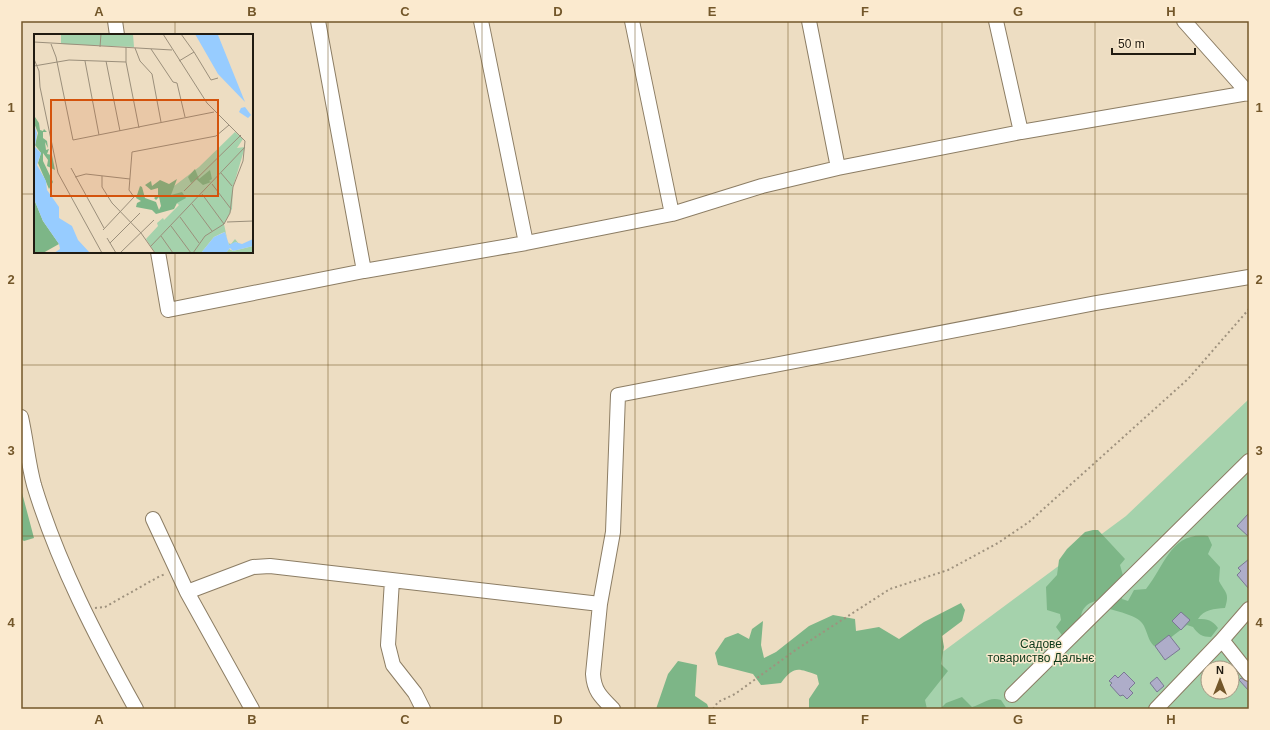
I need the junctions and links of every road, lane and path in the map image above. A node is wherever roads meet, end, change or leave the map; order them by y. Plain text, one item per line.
1 (115, 21) edge
2 (318, 21) edge
3 (481, 21) edge
4 (632, 21) edge
5 (809, 21) edge
6 (996, 21) edge
7 (1184, 21) edge
8 (117, 34) edge
9 (1248, 93) edge
10 (1021, 132) junction
11 (838, 168) junction
12 (672, 214) junction
13 (526, 243) junction
14 (158, 253) edge
15 (364, 271) junction
16 (1249, 277) edge
17 (1249, 309) edge
18 (21, 417) edge
19 (1249, 461) edge
20 (153, 519) dead end
21 (177, 572) junction
22 (392, 580) junction
23 (187, 592) junction
24 (600, 604) junction
25 (84, 609) junction
26 (1249, 609) edge
27 (1222, 640) junction
28 (1249, 674) edge
29 (1012, 695) dead end
30 (136, 709) edge
31 (252, 709) edge
32 (422, 709) edge
33 (613, 709) edge
34 (713, 709) edge
35 (1156, 709) edge

1 - 8 street
2 - 15 street
3 - 13 street
4 - 12 street
5 - 11 street
6 - 10 street
7 - 9 street
9 - 10 street
10 - 11 street
11 - 12 street
12 - 13 street
13 - 15 street
14 - 15 street
16 - 24 street
17 - 34 path
18 - 25 street
19 - 29 street
20 - 21 street
21 - 23 street
21 - 25 path
22 - 23 street
22 - 24 street
22 - 32 street
23 - 31 street
24 - 33 street
25 - 30 street
26 - 27 street
27 - 28 street
27 - 35 street

